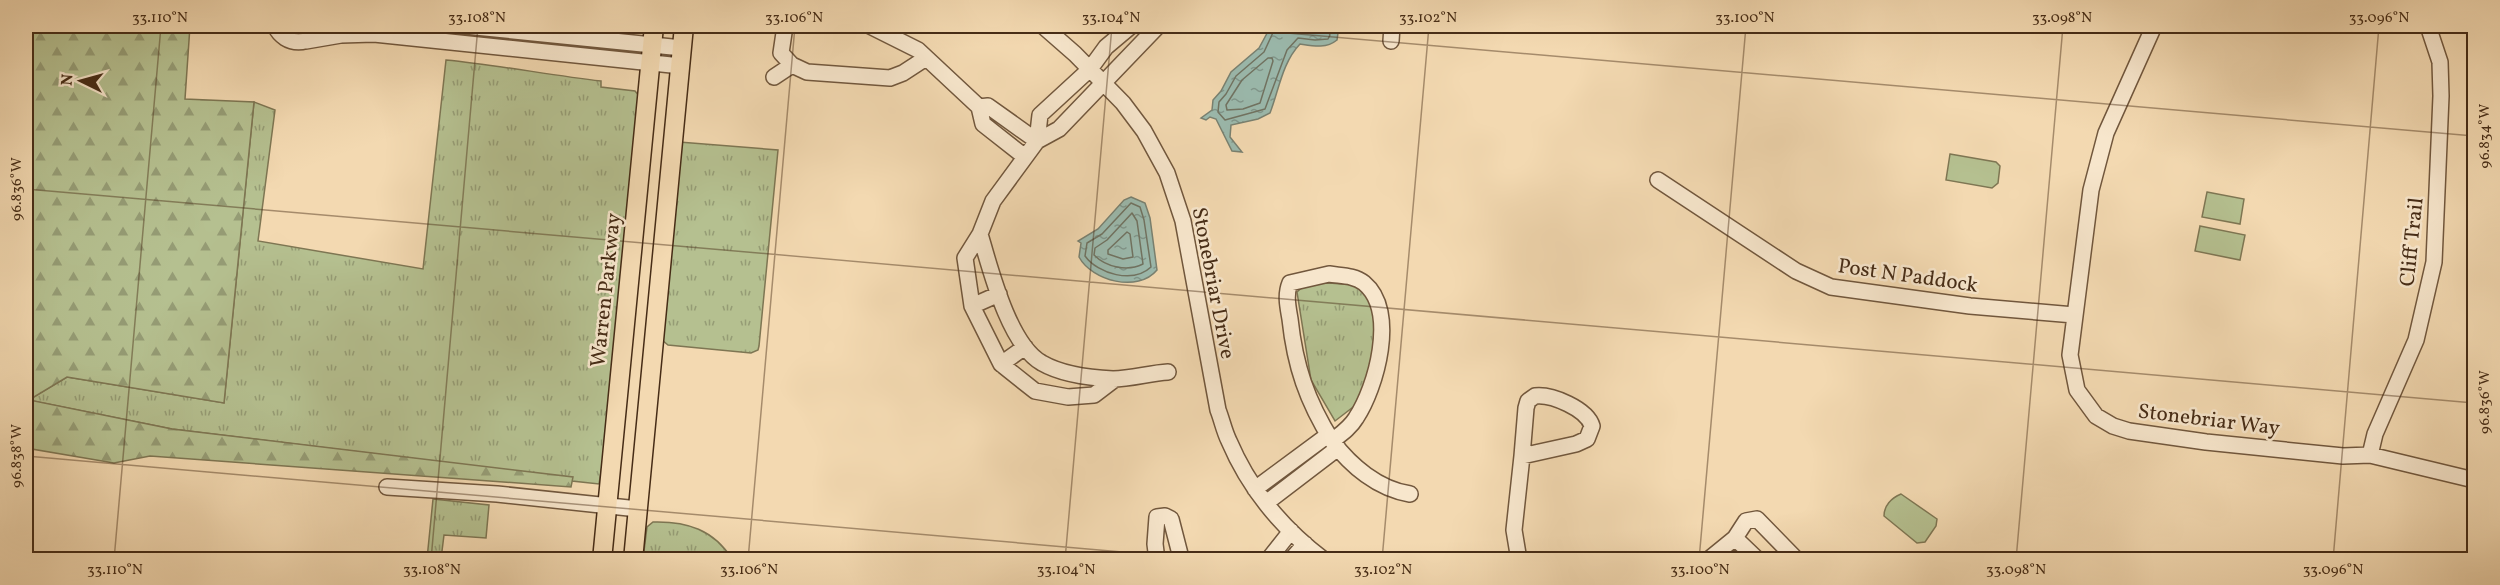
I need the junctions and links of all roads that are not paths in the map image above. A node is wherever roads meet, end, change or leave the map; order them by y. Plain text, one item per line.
1 (268, 26) edge
2 (322, 26) edge
3 (465, 26) edge
4 (654, 26) edge
5 (684, 26) edge
6 (785, 26) edge
7 (870, 26) edge
8 (1042, 26) edge
9 (1131, 26) edge
10 (1158, 26) edge
11 (2154, 26) edge
12 (2428, 26) edge
13 (278, 31) edge
14 (421, 32) edge
15 (306, 41) junction
16 (651, 54) junction
17 (682, 57) junction
18 (926, 58) junction
19 (792, 65) junction
20 (1090, 69) junction
21 (774, 77) dead end
22 (1104, 83) junction
23 (979, 108) junction
24 (1037, 141) junction
25 (1025, 157) junction
26 (1658, 180) dead end
27 (980, 234) junction
28 (999, 294) junction
29 (972, 306) junction
30 (2074, 315) junction
31 (1025, 347) junction
32 (654, 348) junction
33 (622, 349) junction
34 (1001, 364) junction
35 (1168, 372) dead end
36 (1115, 379) junction
37 (1333, 441) junction
38 (2370, 455) junction
39 (1522, 456) junction
40 (2475, 480) edge
41 (387, 487) dead end
42 (1255, 489) junction
43 (1410, 494) dead end
44 (1266, 503) junction
45 (608, 507) junction
46 (638, 509) junction
47 (1291, 531) junction
48 (1735, 538) junction
49 (1305, 544) junction
50 (1182, 557) edge
51 (602, 560) edge
52 (633, 560) edge
53 (1157, 560) edge
54 (1165, 560) edge
55 (1268, 560) edge
56 (1291, 560) edge
57 (1324, 560) edge
58 (1520, 560) edge
59 (1708, 560) edge
60 (1758, 560) edge
61 (1797, 560) edge

1 - 13 street
2 - 15 street
3 - 16 street
4 - 16 main road, Warren Parkway
5 - 17 main road
6 - 19 street
7 - 18 street
8 - 20 street, Stonebriar Drive
9 - 20 street
10 - 22 street
11 - 30 street, Stonebriar Way
12 - 38 street, Cliff Trail
13 - 15 street
14 - 15 street
14 - 16 street
16 - 17 street
16 - 33 main road, Warren Parkway
17 - 32 main road
18 - 19 street
18 - 23 street
19 - 21 street
20 - 22 street, Stonebriar Drive
20 - 24 street
22 - 24 street
22 - 42 street, Stonebriar Drive
23 - 24 street
23 - 25 street
24 - 25 street
25 - 27 street
26 - 30 street, Post N Paddock
27 - 28 street
27 - 29 street
28 - 29 street
28 - 31 street
29 - 34 street
30 - 38 street, Stonebriar Way
31 - 34 street
31 - 36 street
32 - 33 main road
32 - 46 main road
33 - 45 main road, Warren Parkway
34 - 36 street
35 - 36 street
37 - 37 street
37 - 42 street
37 - 43 street
37 - 44 street
38 - 40 street, Stonebriar Way
39 - 39 street
39 - 58 street
41 - 45 street
42 - 44 street, Stonebriar Drive
44 - 47 street, Stonebriar Drive
45 - 46 street
45 - 51 main road, Warren Parkway
46 - 52 main road
47 - 49 street, Stonebriar Drive
47 - 55 street
48 - 59 street
48 - 60 street
48 - 61 street
49 - 56 street
49 - 57 street, Stonebriar Drive
50 - 53 street
50 - 54 street

